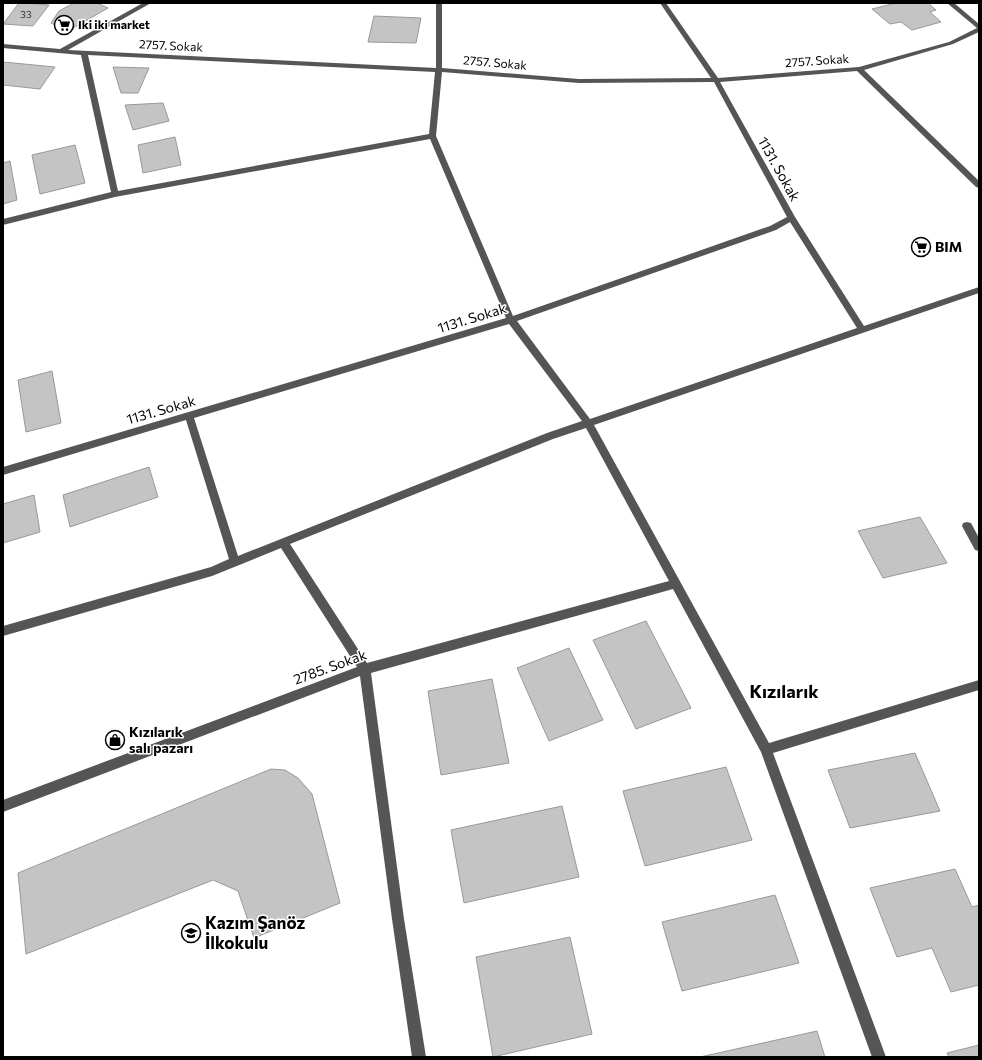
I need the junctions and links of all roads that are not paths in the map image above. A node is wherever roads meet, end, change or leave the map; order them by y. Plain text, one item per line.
1 (148, 3) edge
2 (439, 3) edge
3 (663, 3) edge
4 (950, 3) edge
5 (979, 28) edge
6 (3, 46) edge
7 (61, 51) junction
8 (84, 53) junction
9 (859, 69) junction
10 (439, 70) junction
11 (716, 80) junction
12 (432, 136) junction
13 (979, 185) edge
14 (115, 194) junction
15 (791, 218) junction
16 (3, 222) edge
17 (979, 290) edge
18 (511, 320) junction
19 (862, 329) junction
20 (189, 416) junction
21 (588, 423) junction
22 (3, 471) edge
23 (967, 526) dead end
24 (283, 542) junction
25 (979, 547) edge
26 (235, 561) junction
27 (676, 584) junction
28 (3, 630) edge
29 (365, 669) junction
30 (979, 686) edge
31 (766, 749) junction
32 (3, 806) edge
33 (419, 1057) edge
34 (879, 1057) edge

1 - 7 street
2 - 10 street
3 - 11 street, 1131. Sokak
4 - 5 street
5 - 9 street, 2757. Sokak
6 - 7 street, 2757. Sokak
7 - 8 street, 2757. Sokak
8 - 10 street, 2757. Sokak
8 - 14 street
9 - 11 street, 2757. Sokak
9 - 13 street
10 - 11 street, 2757. Sokak
10 - 12 street
11 - 15 street, 1131. Sokak
12 - 14 street
12 - 18 street
14 - 16 street
15 - 18 street, 1131. Sokak
15 - 19 street
17 - 19 street
18 - 20 street, 1131. Sokak
18 - 21 street
19 - 21 street
20 - 22 street, 1131. Sokak
20 - 26 street
21 - 24 street
21 - 27 street
23 - 25 street
24 - 26 street
24 - 29 street
26 - 28 street
27 - 29 street, 2785. Sokak
27 - 31 street
29 - 32 street, 2785. Sokak
29 - 33 street
30 - 31 street
31 - 34 street

